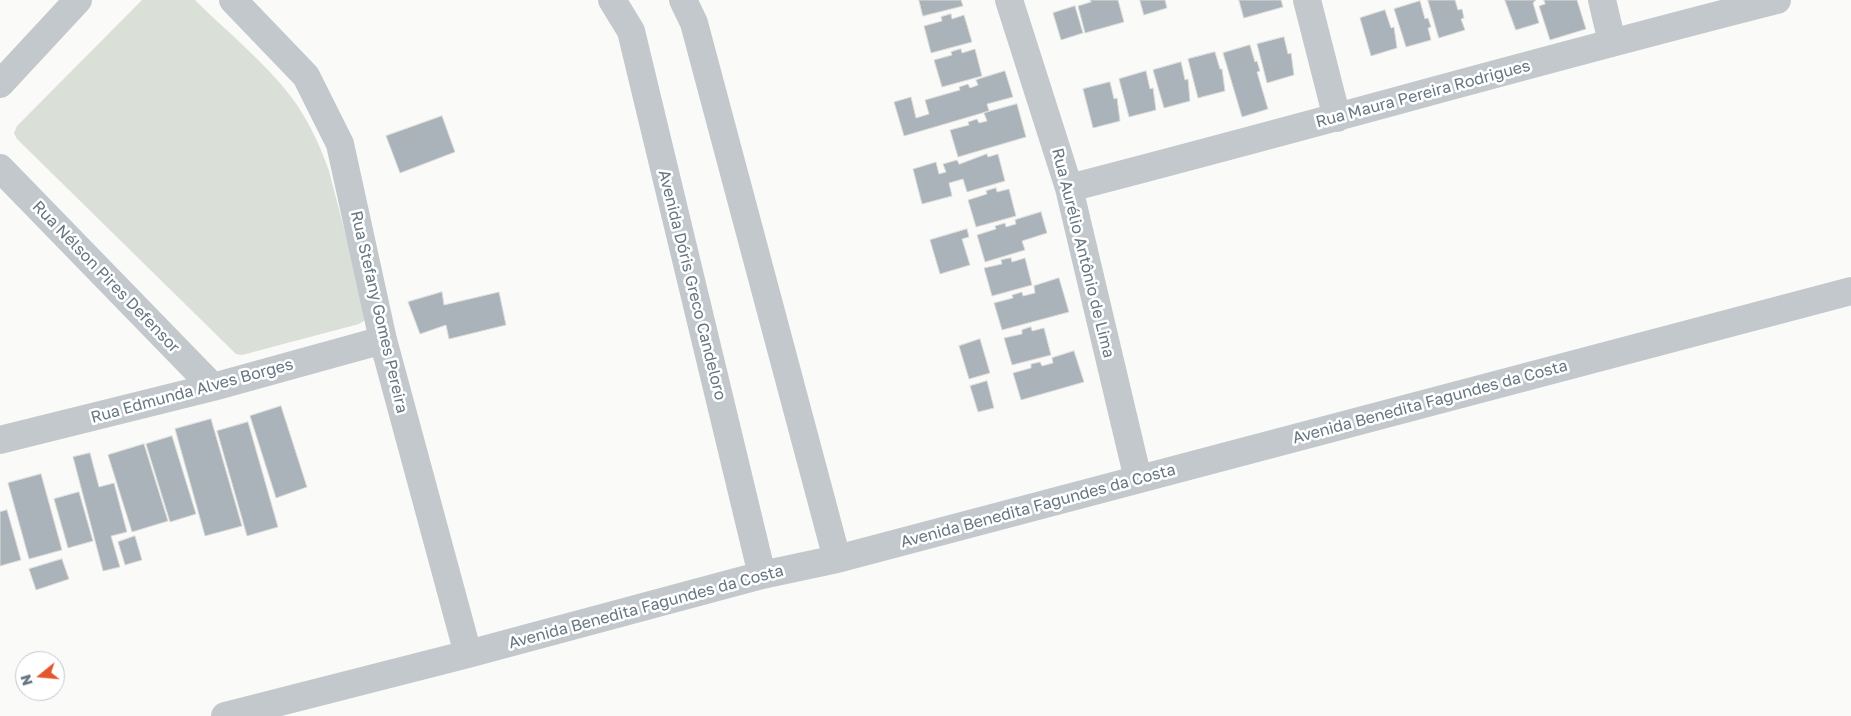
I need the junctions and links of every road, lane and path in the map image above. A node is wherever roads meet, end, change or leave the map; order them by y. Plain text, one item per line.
1 (78, 0) edge
2 (233, 0) edge
3 (612, 0) edge
4 (683, 0) edge
5 (1009, 0) edge
6 (1307, 0) edge
7 (1602, 0) edge
8 (1777, 0) edge
9 (1612, 42) junction
10 (0, 84) edge
11 (1337, 118) junction
12 (0, 168) edge
13 (1069, 188) junction
14 (1851, 291) edge
15 (383, 340) junction
16 (213, 387) junction
17 (0, 440) edge
18 (1138, 479) junction
19 (837, 560) junction
20 (762, 575) junction
21 (468, 654) junction
22 (224, 716) edge

1 - 10 street
2 - 15 street, Rua Stefany Gomes Pereira
3 - 20 street, Avenida Dóris Greco Candeloro
4 - 19 street
5 - 13 street, Rua Aurélio Antônio de Lima
6 - 11 street
7 - 9 street
8 - 9 street, Rua Maura Pereira Rodrigues
9 - 11 street, Rua Maura Pereira Rodrigues
11 - 13 street, Rua Maura Pereira Rodrigues
12 - 16 street, Rua Nélson Pires Defensor
13 - 18 street, Rua Aurélio Antônio de Lima
14 - 18 street, Avenida Benedita Fagundes da Costa
15 - 16 street, Rua Edmunda Alves Borges
15 - 21 street, Rua Stefany Gomes Pereira
16 - 17 street, Rua Edmunda Alves Borges
18 - 19 street, Avenida Benedita Fagundes da Costa
19 - 20 street, Avenida Benedita Fagundes da Costa
20 - 21 street, Avenida Benedita Fagundes da Costa
21 - 22 street, Avenida Benedita Fagundes da Costa

